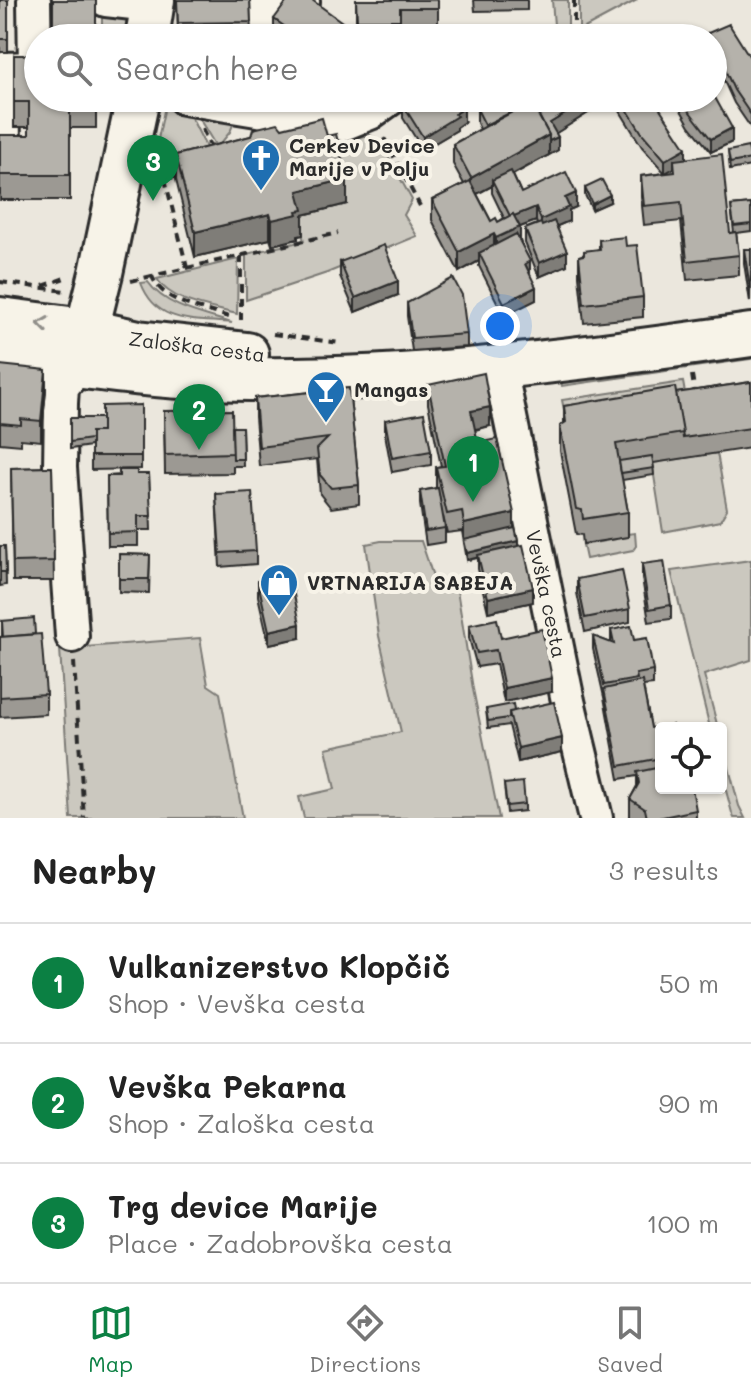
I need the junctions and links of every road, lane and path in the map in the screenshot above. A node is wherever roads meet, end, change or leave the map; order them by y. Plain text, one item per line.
1 (34, 0) edge
2 (106, 0) edge
3 (574, 0) edge
4 (303, 2) edge
5 (150, 14) edge
6 (34, 24) edge
7 (261, 24) edge
8 (574, 24) edge
9 (24, 68) edge
10 (135, 112) edge
11 (192, 112) edge
12 (294, 112) edge
13 (366, 112) edge
14 (383, 112) edge
15 (4, 147) edge
16 (216, 158) edge
17 (193, 173) edge
18 (420, 206) dead end
19 (186, 220) edge
20 (176, 223) junction
21 (338, 233) dead end
22 (245, 245) dead end
23 (244, 255) junction
24 (187, 268) junction
25 (152, 276) junction
26 (139, 279) dead end
27 (0, 282) edge
28 (63, 291) dead end
29 (0, 319) edge
30 (241, 320) junction
31 (253, 327) dead end
32 (266, 333) dead end
33 (751, 335) edge
34 (350, 345) dead end
35 (82, 348) junction
36 (0, 357) edge
37 (500, 368) junction
38 (692, 373) dead end
39 (696, 397) edge
40 (72, 636) joint
41 (84, 818) edge
42 (596, 818) edge

1 - 6 street
2 - 5 street
3 - 8 path
4 - 7 street
9 - 15 street
10 - 35 main road
11 - 16 path
12 - 13 street
14 - 18 path
17 - 20 path
19 - 20 path
20 - 24 path
21 - 23 path
22 - 23 path
23 - 24 path
23 - 30 path
24 - 25 path
25 - 26 path
25 - 30 path
27 - 28 path
35 -> 29 main road, Zaloška cesta
30 - 31 path
32 - 34 path, Zaloška cesta
33 - 37 main road, Zaloška cesta
35 - 36 main road, Zaloška cesta
35 - 37 main road, Zaloška cesta
35 - 40 street
37 - 42 street, Vevška cesta
38 - 39 path
40 - 41 path

